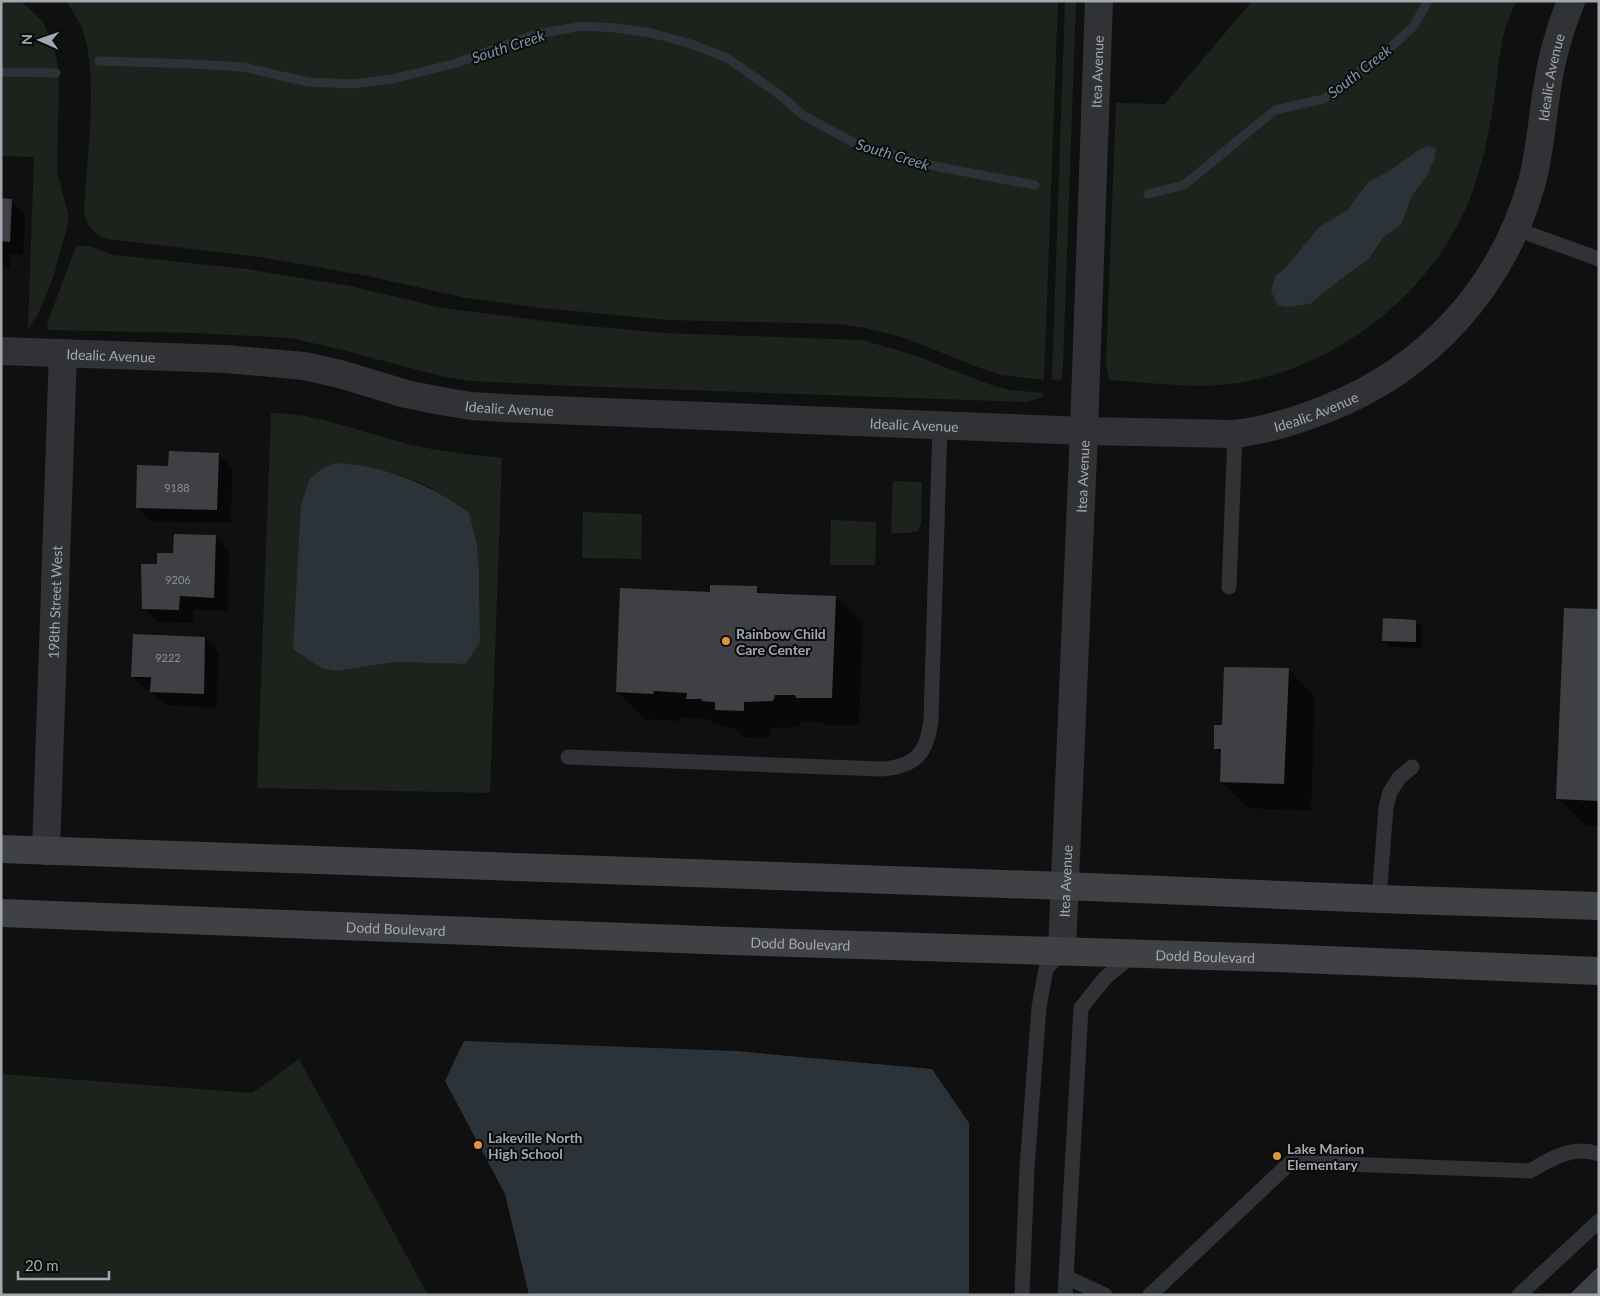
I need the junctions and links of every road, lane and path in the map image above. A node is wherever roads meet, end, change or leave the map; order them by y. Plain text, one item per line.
1 (1100, 1) edge
2 (1570, 1) edge
3 (1516, 229) junction
4 (1599, 259) edge
5 (1, 351) edge
6 (63, 353) junction
7 (940, 426) junction
8 (1084, 431) junction
9 (1235, 434) junction
10 (1229, 587) dead end
11 (568, 757) dead end
12 (1412, 767) dead end
13 (1, 849) edge
14 (46, 852) junction
15 (1064, 886) junction
16 (1379, 900) junction
17 (1599, 906) edge
18 (1, 913) edge
19 (1062, 951) junction
20 (1134, 954) junction
21 (1599, 971) edge
22 (1599, 1154) edge
23 (1599, 1221) edge
24 (1066, 1277) junction
25 (1022, 1295) edge
26 (1065, 1295) edge
27 (1105, 1295) edge
28 (1150, 1295) edge
29 (1519, 1295) edge

1 - 8 street, Itea Avenue
2 - 3 street, Idealic Avenue
3 - 4 lane
3 - 9 street, Idealic Avenue
5 - 6 street, Idealic Avenue
6 - 7 street, Idealic Avenue
6 - 14 street, 198th Street West
7 - 8 street, Idealic Avenue
7 - 11 lane
8 - 9 street, Idealic Avenue
8 - 15 street, Itea Avenue
9 - 10 lane
12 - 16 lane
13 - 14 main road
14 - 15 main road
15 - 16 main road
15 - 19 street, Itea Avenue
16 - 17 main road
18 - 19 main road, Dodd Boulevard
19 - 20 main road, Dodd Boulevard
19 - 25 lane
20 - 21 main road, Dodd Boulevard
20 - 24 lane
22 - 28 lane
23 - 29 lane
24 - 26 lane
24 - 27 lane

